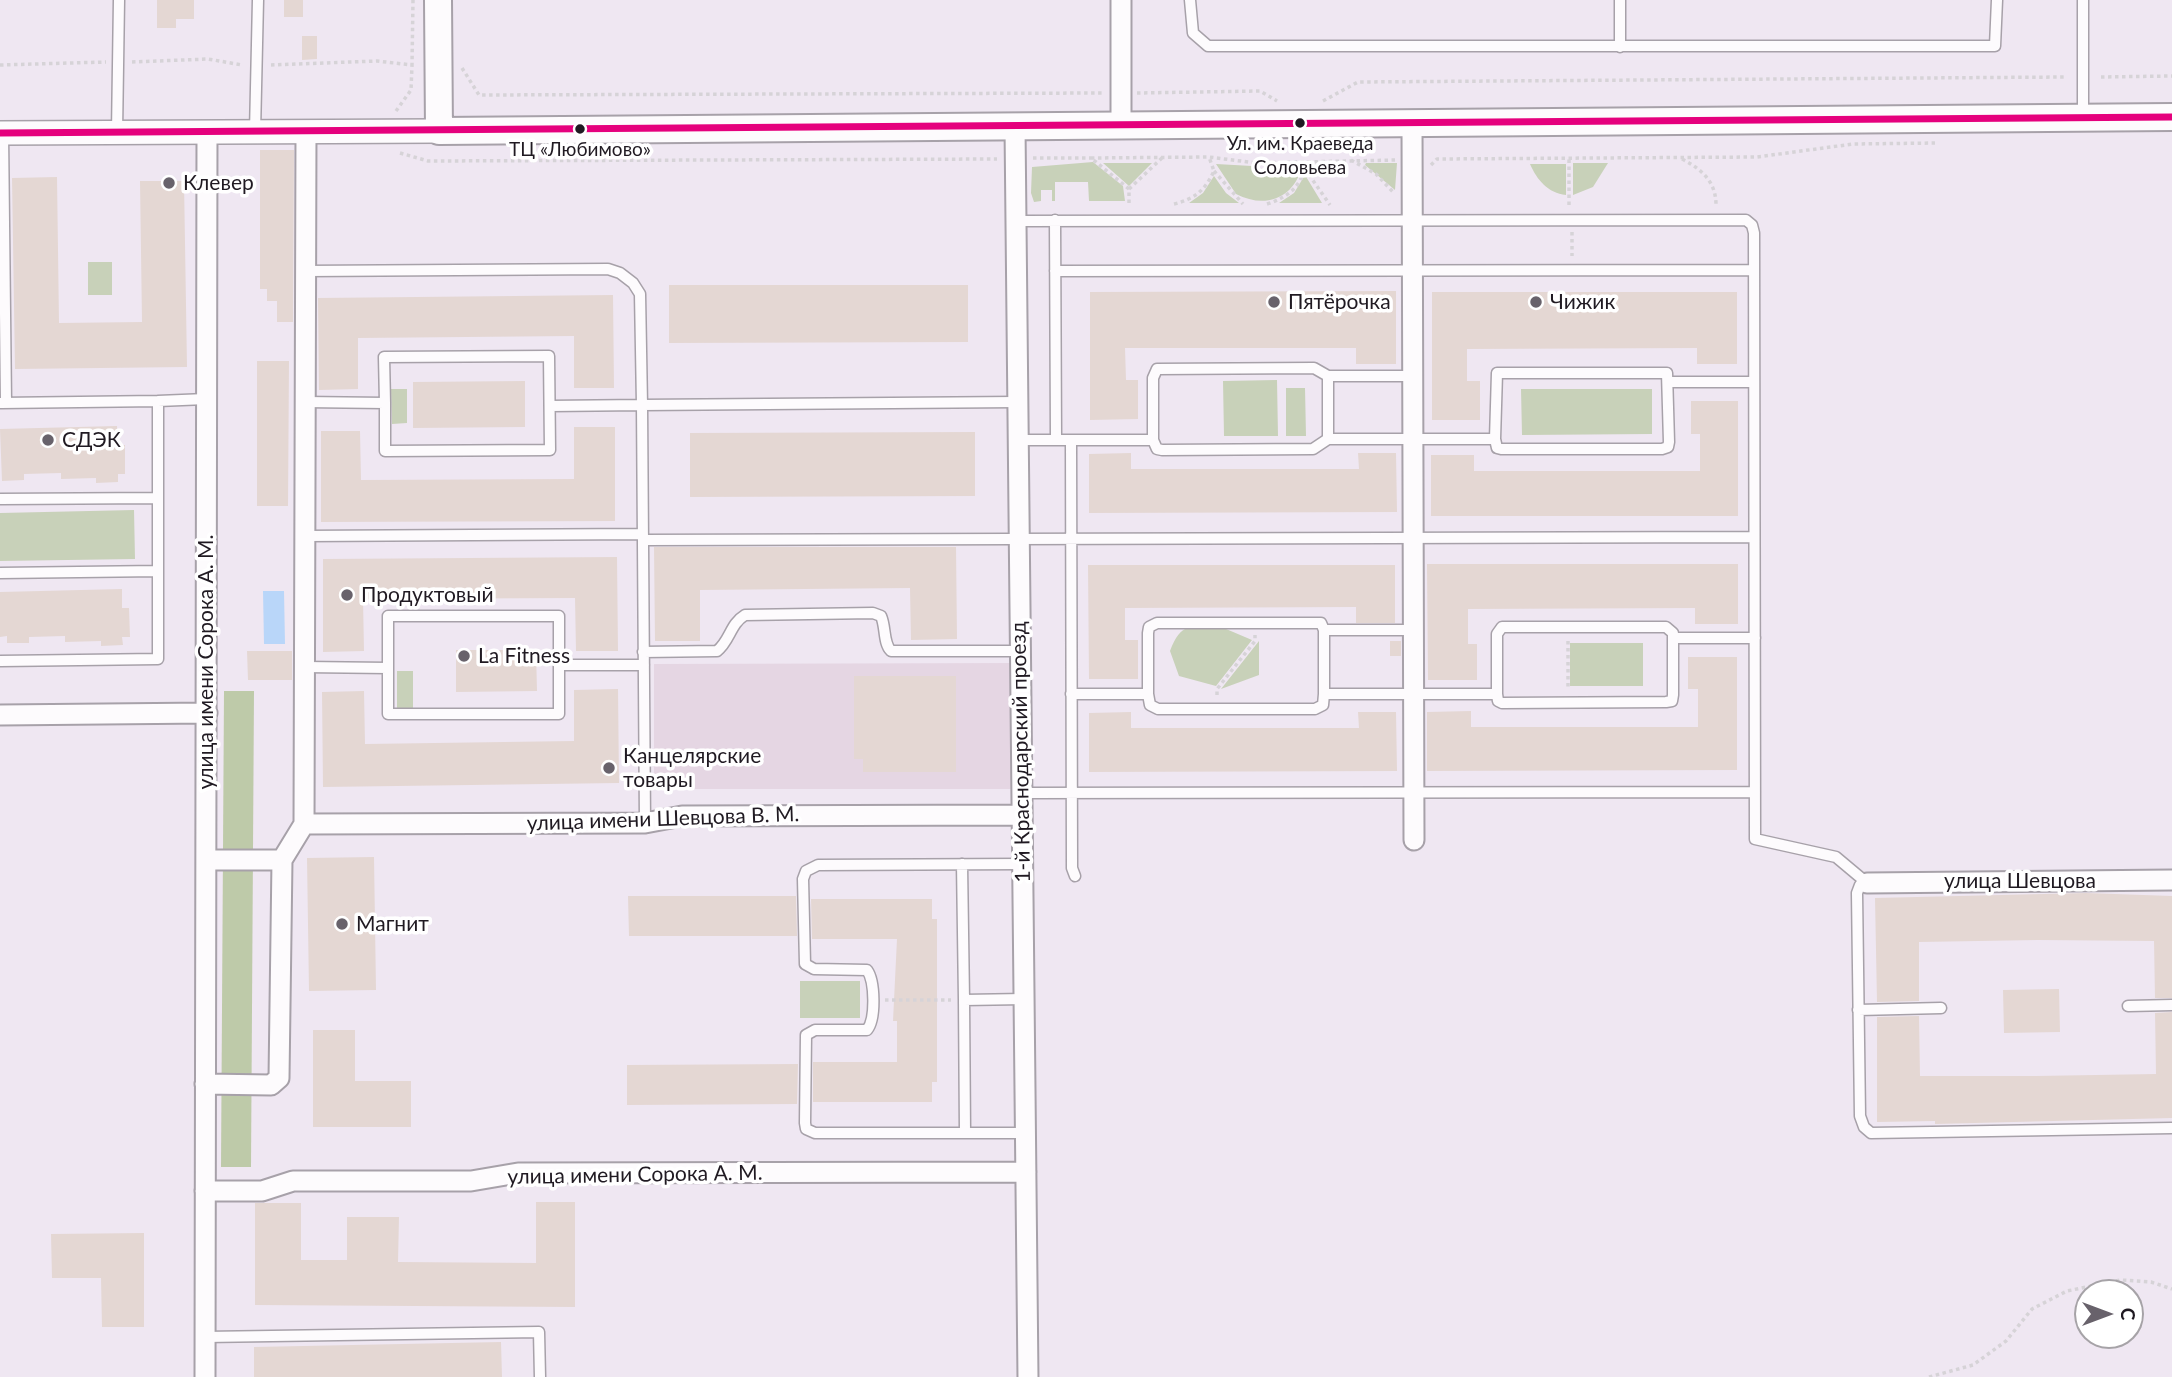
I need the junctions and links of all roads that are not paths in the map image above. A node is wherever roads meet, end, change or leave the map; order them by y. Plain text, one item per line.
1 (119, 0) edge
2 (258, 0) edge
3 (438, 0) edge
4 (1121, 0) edge
5 (1190, 0) edge
6 (1620, 0) edge
7 (1997, 0) edge
8 (2083, 0) edge
9 (1619, 47) junction
10 (2172, 117) edge
11 (2083, 118) junction
12 (1412, 124) junction
13 (1121, 126) junction
14 (1015, 127) junction
15 (429, 131) junction
16 (207, 132) junction
17 (255, 132) junction
18 (306, 132) junction
19 (2, 133) edge
20 (117, 133) junction
21 (1055, 220) junction
22 (1413, 220) junction
23 (1016, 221) junction
24 (1413, 270) junction
25 (1754, 270) junction
26 (306, 271) junction
27 (1055, 271) junction
28 (1328, 376) junction
29 (1413, 376) junction
30 (1669, 382) junction
31 (1754, 382) junction
32 (206, 399) junction
33 (158, 401) junction
34 (304, 402) junction
35 (1017, 402) junction
36 (3, 403) edge
37 (385, 403) junction
38 (642, 405) junction
39 (550, 406) junction
40 (1328, 439) junction
41 (1413, 439) junction
42 (1495, 439) junction
43 (1018, 440) junction
44 (1056, 440) junction
45 (1071, 440) junction
46 (1153, 440) junction
47 (158, 498) junction
48 (0, 499) edge
49 (304, 536) junction
50 (643, 537) junction
51 (1413, 537) junction
52 (1754, 537) junction
53 (1071, 538) junction
54 (1019, 539) junction
55 (158, 571) junction
56 (0, 573) edge
57 (1324, 630) junction
58 (1413, 630) junction
59 (1673, 638) junction
60 (1755, 638) junction
61 (1020, 651) junction
62 (643, 652) junction
63 (0, 661) edge
64 (559, 665) junction
65 (644, 665) junction
66 (305, 667) junction
67 (388, 668) junction
68 (1071, 694) junction
69 (1148, 694) junction
70 (1324, 694) junction
71 (1414, 694) junction
72 (1497, 694) junction
73 (207, 713) junction
74 (0, 715) edge
75 (1755, 792) junction
76 (1022, 793) junction
77 (1071, 793) junction
78 (1414, 793) junction
79 (1022, 815) junction
80 (645, 823) junction
81 (304, 824) junction
82 (1414, 840) dead end
83 (206, 860) junction
84 (282, 860) junction
85 (962, 864) junction
86 (1022, 864) junction
87 (1075, 876) dead end
88 (2172, 880) edge
89 (1867, 883) junction
90 (1024, 999) junction
91 (964, 1000) junction
92 (2172, 1005) edge
93 (2128, 1006) dead end
94 (1941, 1008) dead end
95 (1858, 1010) junction
96 (205, 1084) junction
97 (2172, 1128) edge
98 (965, 1133) junction
99 (1026, 1133) junction
100 (1026, 1172) junction
101 (205, 1191) junction
102 (204, 1337) junction
103 (205, 1377) edge
104 (540, 1377) edge
105 (1028, 1377) edge

1 - 20 lane
2 - 17 lane
3 - 15 main road
4 - 13 street
5 - 9 lane
6 - 9 lane
7 - 9 lane
8 - 11 lane
10 - 11 main road
11 - 12 main road
12 - 13 main road
12 - 22 street
13 - 14 main road
14 - 15 main road
14 - 23 street, 1-й Краснодарский проезд
15 - 18 street
16 - 17 street
16 - 20 street
16 - 32 street, улица имени Сорока А. М.
17 - 18 street
18 - 26 street
19 - 20 street
19 - 36 lane
21 - 22 lane
21 - 23 lane
21 - 27 lane
22 - 24 street
22 - 25 lane
23 - 35 street, 1-й Краснодарский проезд
24 - 25 lane
24 - 27 lane
24 - 29 street
25 - 31 lane
26 - 34 street
26 - 38 lane
27 - 44 lane
28 - 29 lane
28 - 40 lane
28 - 46 lane
29 - 41 street
30 - 31 lane
30 - 42 lane
30 - 42 lane
31 - 52 lane
32 - 33 lane
32 - 73 street, улица имени Сорока А. М.
33 - 36 lane
33 - 47 lane
34 - 37 lane
34 - 49 street
35 - 38 lane
35 - 43 street, 1-й Краснодарский проезд
37 - 39 lane
37 - 39 lane
38 - 39 lane
38 - 50 lane
40 - 41 lane
40 - 46 lane
41 - 42 lane
41 - 51 street
43 - 44 lane
43 - 54 street, 1-й Краснодарский проезд
44 - 45 lane
45 - 46 lane
45 - 53 lane
47 - 48 lane
47 - 55 lane
49 - 50 lane
49 - 66 street
50 - 54 lane
50 - 62 lane
51 - 52 lane
51 - 53 lane
51 - 58 street
52 - 60 lane
53 - 54 lane
53 - 68 lane
54 - 61 street, 1-й Краснодарский проезд
55 - 56 lane
55 - 63 lane
57 - 58 lane
57 - 69 lane
57 - 70 lane
58 - 71 street
59 - 60 lane
59 - 72 lane
59 - 72 lane
60 - 75 lane
61 - 62 lane
61 - 76 street, 1-й Краснодарский проезд
62 - 65 lane
64 - 65 lane
64 - 67 lane
64 - 67 lane
65 - 80 lane
66 - 67 lane
66 - 81 street
68 - 69 lane
68 - 77 lane
69 - 70 lane
70 - 71 lane
71 - 72 lane
71 - 78 street
73 - 74 street
73 - 83 street, улица имени Сорока А. М.
75 - 78 lane
75 - 89 lane
76 - 77 lane
76 - 79 street, 1-й Краснодарский проезд
77 - 78 lane
77 - 87 lane
78 - 82 street
79 - 80 street, улица имени Шевцова В. М.
79 - 86 street, 1-й Краснодарский проезд
80 - 81 street, улица имени Шевцова В. М.
81 - 84 street
83 - 84 street
83 - 96 street, улица имени Сорока А. М.
84 - 96 street
85 - 86 lane
85 - 91 lane
85 - 98 lane
86 - 90 street, 1-й Краснодарский проезд
88 - 89 street, улица Шевцова
89 - 95 lane
90 - 91 lane
90 - 99 street, 1-й Краснодарский проезд
91 - 98 lane
92 - 93 lane
94 - 95 lane
95 - 97 lane
96 - 101 street, улица имени Сорока А. М.
98 - 99 lane
99 - 100 street, 1-й Краснодарский проезд
100 - 101 street, улица имени Сорока А. М.
100 - 105 street, 1-й Краснодарский проезд
101 - 102 street, улица имени Сорока А. М.
102 - 103 street, улица имени Сорока А. М.
102 - 104 lane

